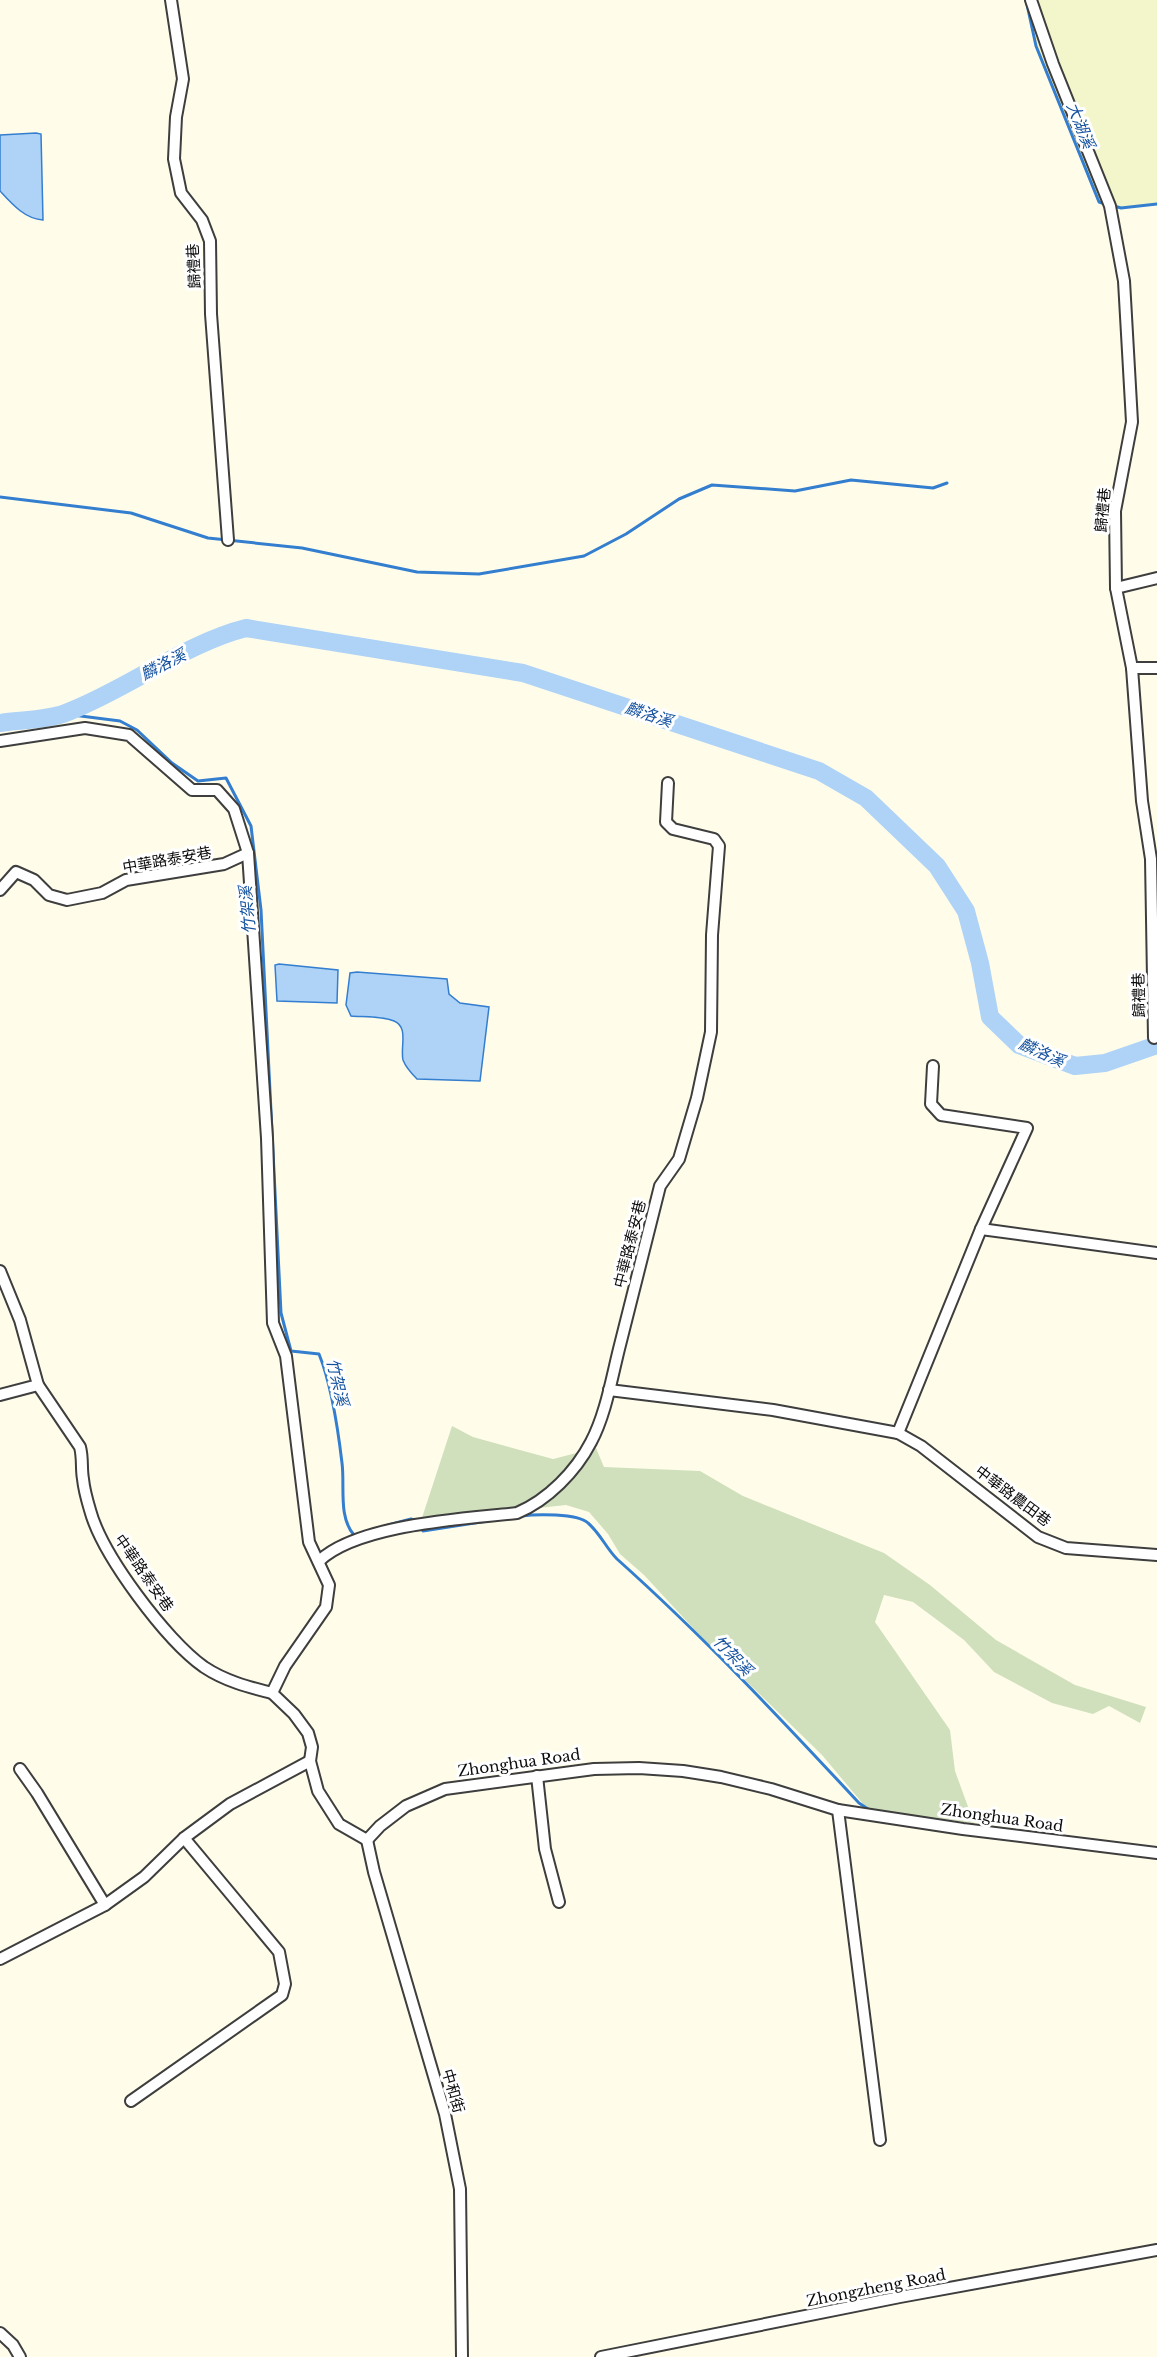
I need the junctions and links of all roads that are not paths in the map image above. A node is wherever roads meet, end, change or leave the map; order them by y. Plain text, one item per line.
1 (171, 0) edge
2 (1031, 0) edge
3 (228, 540) dead end
4 (1157, 578) edge
5 (1116, 588) junction
6 (1132, 668) junction
7 (1157, 668) edge
8 (0, 741) edge
9 (668, 783) dead end
10 (248, 853) junction
11 (0, 890) edge
12 (1154, 1038) dead end
13 (933, 1066) dead end
14 (981, 1229) junction
15 (1157, 1253) edge
16 (0, 1271) edge
17 (38, 1385) junction
18 (609, 1390) junction
19 (0, 1395) edge
20 (898, 1433) junction
21 (1157, 1554) edge
22 (319, 1561) junction
23 (272, 1693) junction
24 (310, 1761) junction
25 (20, 1769) dead end
26 (537, 1776) junction
27 (838, 1810) junction
28 (184, 1838) junction
29 (367, 1840) junction
30 (1157, 1853) edge
31 (559, 1902) dead end
32 (105, 1905) junction
33 (0, 1959) edge
34 (131, 2101) dead end
35 (880, 2140) dead end
36 (1157, 2250) edge
37 (0, 2333) edge
38 (20, 2357) edge
39 (462, 2357) edge
40 (601, 2357) edge

1 - 3 street, 歸禮巷
2 - 5 street, 歸禮巷
4 - 5 street
5 - 6 street, 歸禮巷
6 - 7 street
6 - 12 street, 歸禮巷
8 - 10 street
9 - 18 street, 中華路泰安巷
10 - 11 street, 中華路泰安巷
10 - 22 street
13 - 14 street
14 - 15 street
14 - 20 street
16 - 17 street, 中華路泰安巷
17 - 19 street
17 - 23 street, 中華路泰安巷
18 - 20 street, 中華路農田巷
18 - 22 street, 中華路泰安巷
20 - 21 street, 中華路農田巷
22 - 23 street
23 - 24 street, 中華路泰安巷
24 - 28 street
24 - 29 street
25 - 32 street
26 - 27 street, Zhonghua Road
26 - 29 street, Zhonghua Road
26 - 31 street
27 - 30 street, Zhonghua Road
27 - 35 street
28 - 32 street
28 - 34 street
29 - 39 street, 中和街
32 - 33 street
36 - 40 street, Zhongzheng Road
37 - 38 street

